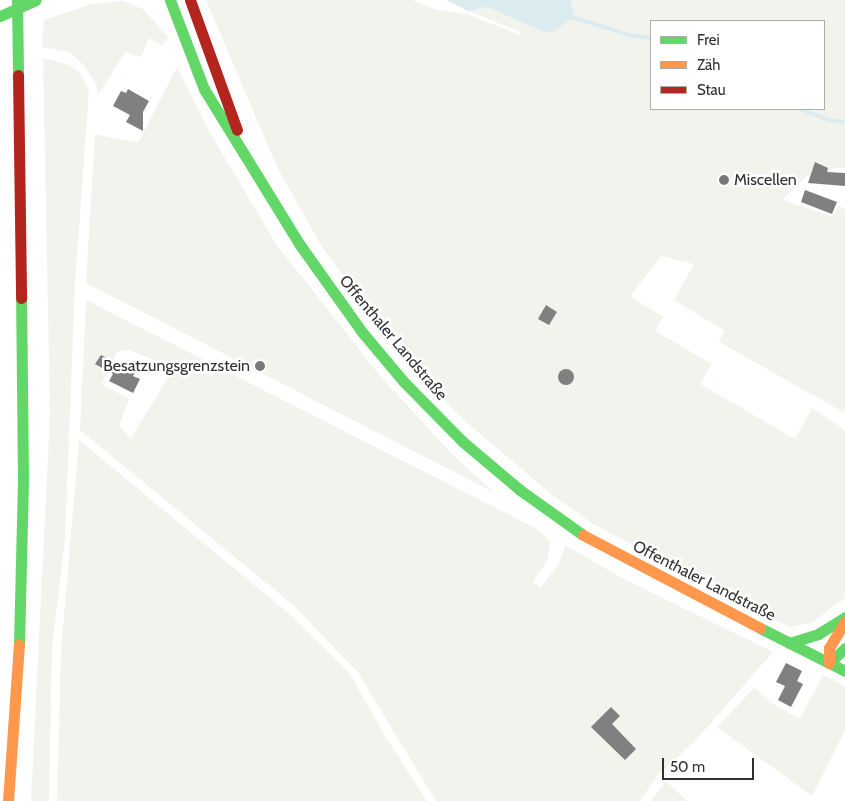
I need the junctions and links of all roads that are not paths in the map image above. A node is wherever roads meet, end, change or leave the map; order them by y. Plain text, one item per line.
1 (17, 0) edge
2 (36, 0) edge
3 (161, 0) edge
4 (170, 0) edge
5 (190, 0) edge
6 (174, 14) junction
7 (0, 16) edge
8 (244, 151) junction
9 (845, 619) edge
10 (789, 643) junction
11 (845, 648) edge
12 (829, 663) junction
13 (845, 671) edge
14 (8, 801) edge

1 - 14 main road
2 - 7 main road
3 - 6 main road
4 - 6 main road, Offenthaler Landstraße
5 - 8 main road, Offenthaler Landstraße
6 - 8 main road, Offenthaler Landstraße
8 - 10 main road, Offenthaler Landstraße
9 - 10 main road
9 - 12 main road
10 - 12 main road, Offenthaler Landstraße
11 - 12 main road
12 - 13 main road, Offenthaler Landstraße

